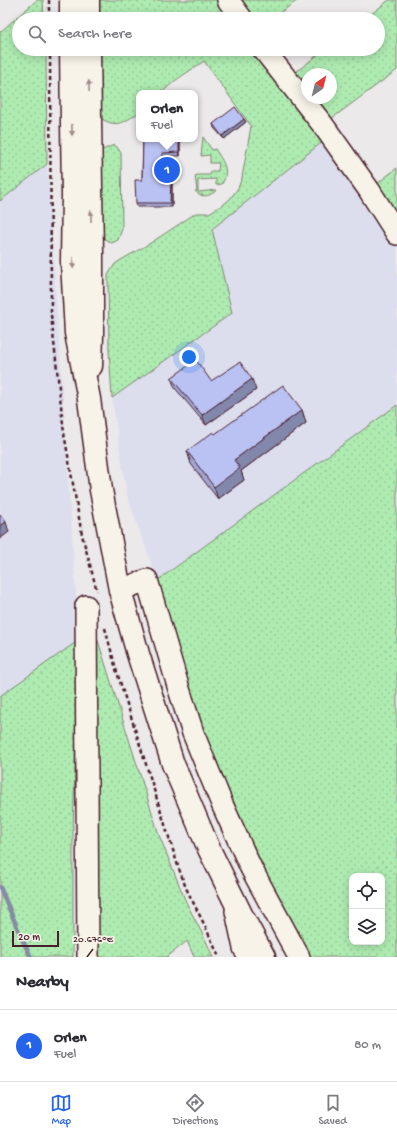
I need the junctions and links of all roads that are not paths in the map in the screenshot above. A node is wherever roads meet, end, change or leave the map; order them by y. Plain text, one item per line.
1 (71, 0) edge
2 (88, 0) edge
3 (228, 0) edge
4 (71, 12) edge
5 (88, 12) edge
6 (237, 12) edge
7 (71, 56) edge
8 (89, 56) edge
9 (269, 56) edge
10 (397, 234) edge
11 (89, 399) junction
12 (120, 590) junction
13 (86, 606) dead end
14 (232, 897) junction
15 (88, 957) edge
16 (248, 957) edge
17 (264, 957) edge
18 (299, 957) edge

1 - 4 main road
2 - 5 main road
3 - 6 street
7 -> 11 main road
11 -> 8 main road
9 - 10 street
11 - 12 main road
12 - 14 main road
12 - 18 street
13 - 15 street
14 - 16 street
14 - 17 main road

